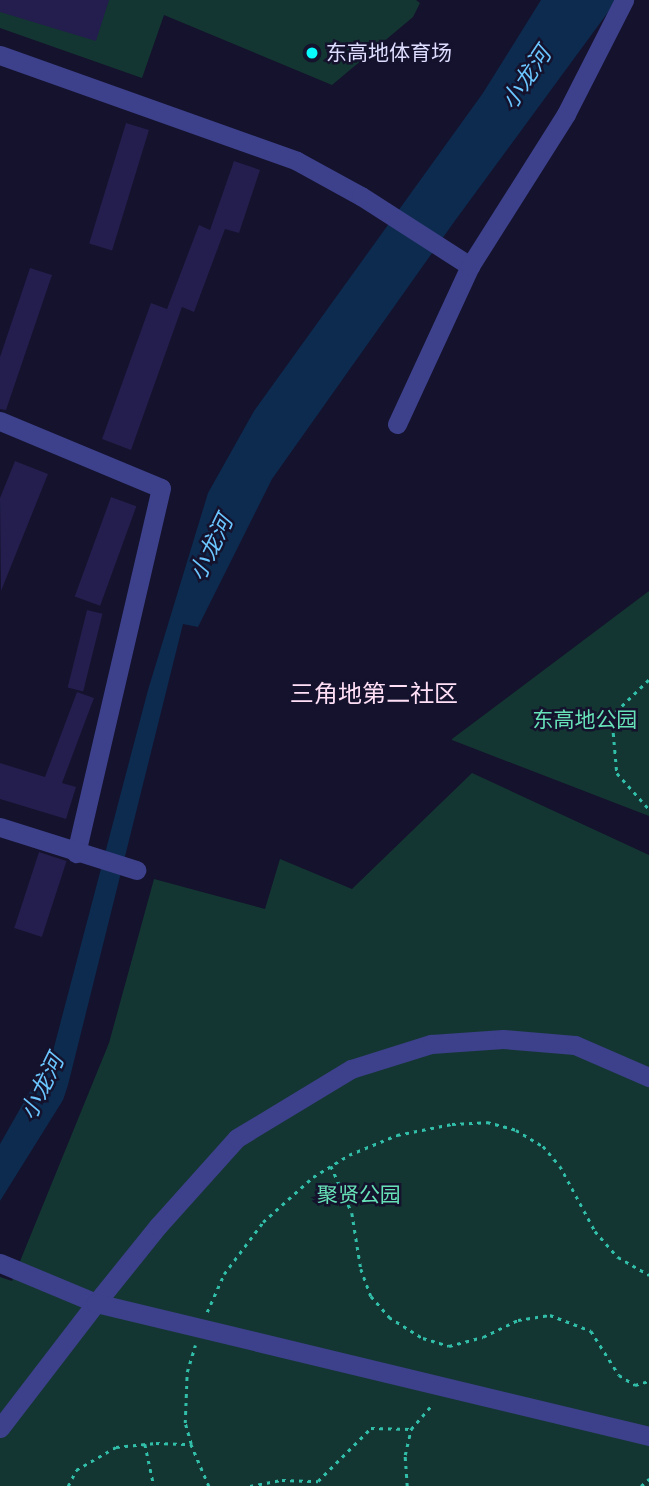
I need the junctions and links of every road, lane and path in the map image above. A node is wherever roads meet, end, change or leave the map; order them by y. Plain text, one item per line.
1 (624, 0) edge
2 (0, 55) edge
3 (463, 262) junction
4 (0, 421) edge
5 (397, 424) dead end
6 (649, 680) edge
7 (649, 808) edge
8 (0, 827) edge
9 (82, 855) junction
10 (136, 870) dead end
11 (649, 1077) edge
12 (331, 1166) junction
13 (0, 1263) edge
14 (649, 1275) edge
15 (96, 1303) junction
16 (200, 1328) junction
17 (649, 1381) edge
18 (448, 1387) junction
19 (0, 1428) edge
20 (411, 1429) junction
21 (649, 1436) edge
22 (145, 1444) junction
23 (191, 1444) junction
24 (649, 1479) edge
25 (68, 1486) edge
26 (154, 1486) edge
27 (209, 1486) edge
28 (250, 1486) edge
29 (407, 1486) edge
30 (641, 1486) edge

1 - 3 street
2 - 3 street
3 - 5 street
4 - 9 street
6 - 7 path
8 - 9 street
9 - 10 street
11 - 15 street
12 - 14 path
12 - 16 path
12 - 17 path
13 - 15 street
15 - 16 street
15 - 19 street
16 - 18 street
16 - 23 path
18 - 20 path
18 - 21 street
20 - 28 path
20 - 29 path
22 - 23 path
22 - 25 path
22 - 26 path
23 - 27 path
24 - 30 path

